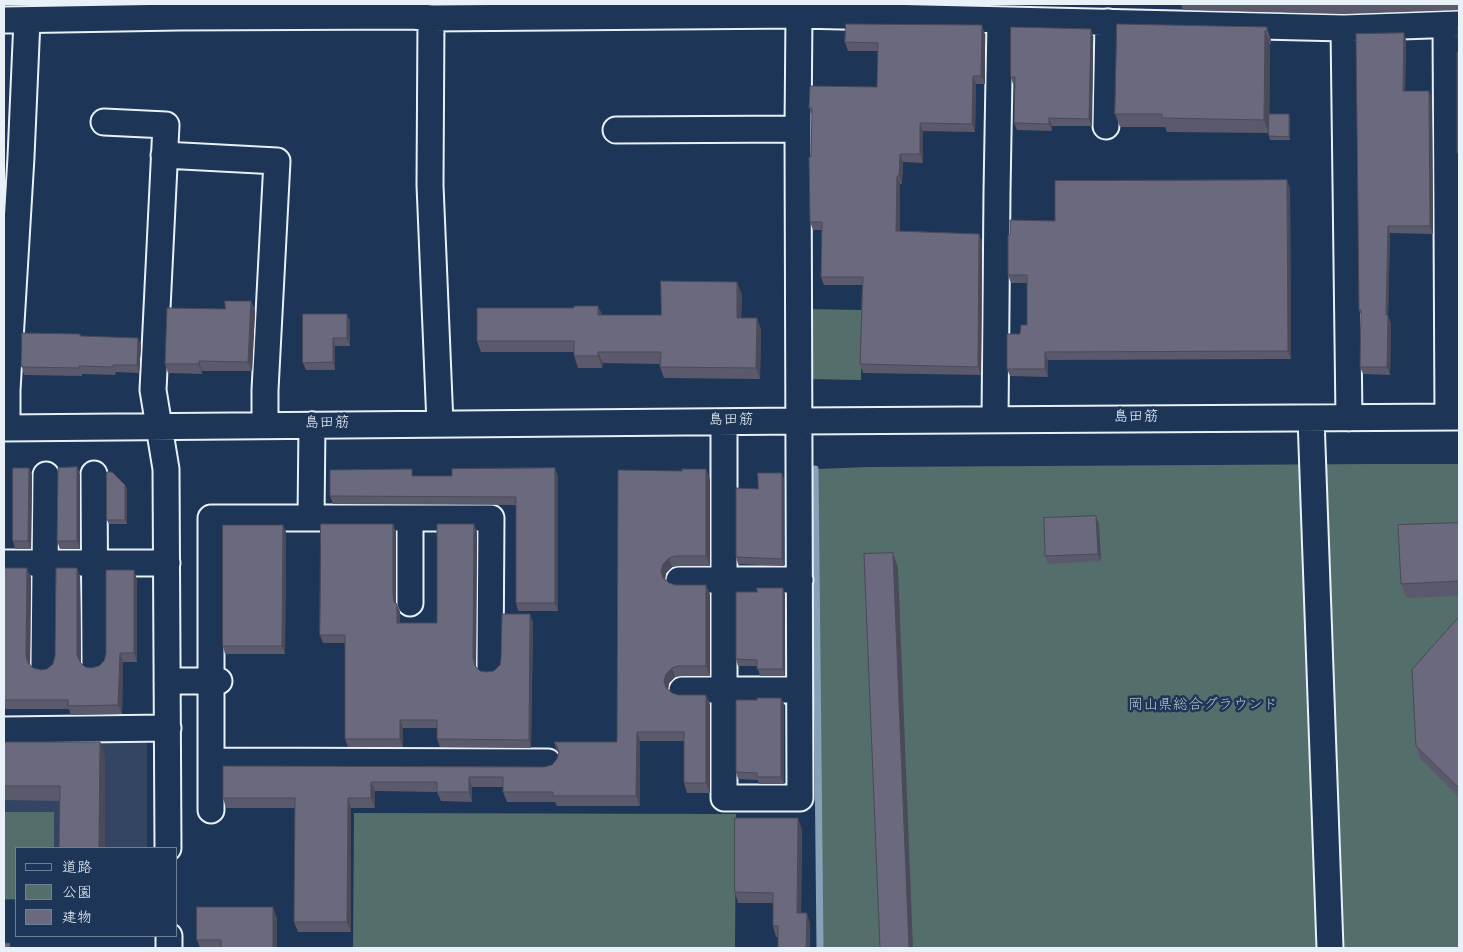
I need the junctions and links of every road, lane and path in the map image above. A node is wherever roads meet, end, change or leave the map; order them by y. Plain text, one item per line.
1 (179, 10) edge
2 (300, 10) edge
3 (528, 10) edge
4 (419, 12) edge
5 (1164, 13) edge
6 (799, 15) junction
7 (15, 20) edge
8 (1000, 21) junction
9 (1108, 22) junction
10 (1453, 25) edge
11 (1344, 28) junction
12 (104, 122) dead end
13 (1106, 126) dead end
14 (798, 129) junction
15 (616, 130) dead end
16 (164, 156) junction
17 (12, 157) edge
18 (1454, 417) edge
19 (1311, 418) junction
20 (1349, 418) junction
21 (995, 420) junction
22 (799, 421) junction
23 (724, 422) junction
24 (440, 424) junction
25 (265, 425) junction
26 (312, 425) junction
27 (160, 426) junction
28 (5, 428) edge
29 (94, 474) dead end
30 (46, 475) dead end
31 (311, 518) junction
32 (410, 518) junction
33 (4, 563) edge
34 (45, 563) junction
35 (94, 563) junction
36 (166, 563) junction
37 (679, 580) dead end
38 (724, 580) junction
39 (800, 580) junction
40 (410, 603) dead end
41 (95, 663) dead end
42 (44, 665) dead end
43 (490, 666) dead end
44 (167, 681) junction
45 (215, 681) junction
46 (682, 690) dead end
47 (724, 690) junction
48 (800, 690) junction
49 (168, 728) junction
50 (4, 730) edge
51 (211, 761) junction
52 (548, 762) dead end
53 (211, 810) dead end
54 (168, 847) edge
55 (1330, 948) edge

1 - 2 street
1 - 7 street
2 - 4 street
3 - 4 street
3 - 6 street
4 - 24 street
5 - 9 street
5 - 11 street
6 - 8 street
6 - 14 street
7 - 17 street
8 - 9 street
8 - 21 street
9 - 13 street
10 - 11 street
10 - 18 street
11 - 20 street
12 - 16 street
14 - 15 street
14 - 22 street
16 - 25 street
16 - 27 street
17 - 28 street
18 - 20 street, 島田筋
19 - 20 street, 島田筋
19 - 21 street, 島田筋
19 - 55 street
21 - 22 street, 島田筋
22 - 23 street, 島田筋
22 - 39 street
23 - 24 street, 島田筋
23 - 38 street
24 - 26 street, 島田筋
25 - 26 street, 島田筋
25 - 27 street, 島田筋
26 - 31 street
27 - 28 street, 島田筋
27 - 36 street
29 - 35 street
30 - 34 street
31 - 32 street
31 - 45 street
32 - 40 street
32 - 43 street
33 - 34 street
34 - 35 street
34 - 42 street
35 - 36 street
35 - 41 street
36 - 44 street
37 - 38 street
38 - 39 street
38 - 47 street
39 - 48 street
44 - 45 street
44 - 49 street
45 - 51 street
46 - 47 street
47 - 48 street
47 - 48 street
49 - 50 street
49 - 54 street
51 - 52 street
51 - 53 street

